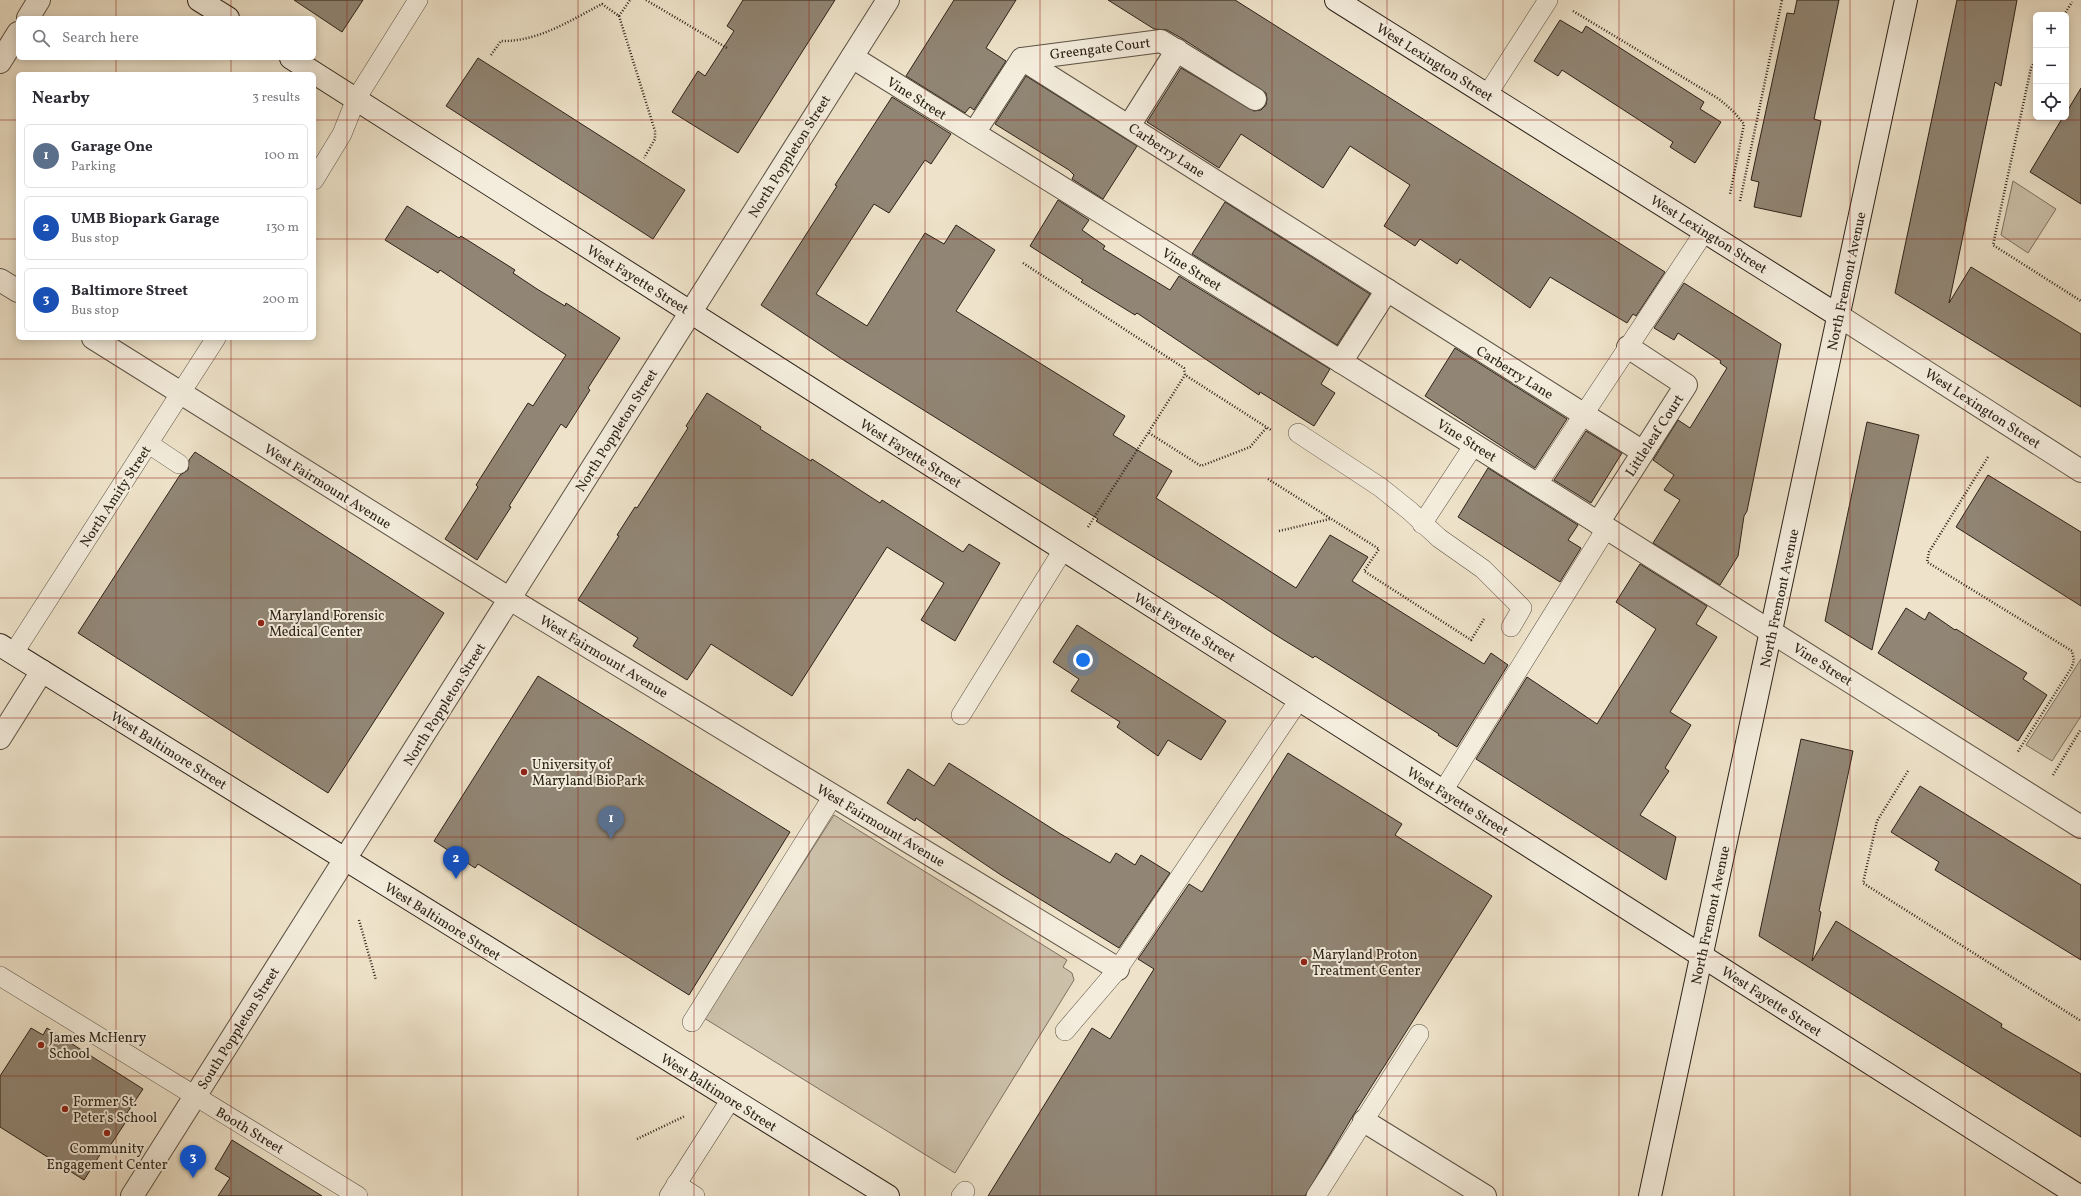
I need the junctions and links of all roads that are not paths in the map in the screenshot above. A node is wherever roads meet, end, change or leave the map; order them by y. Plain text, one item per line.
1 (39, 0) edge
2 (199, 0) edge
3 (418, 0) edge
4 (888, 0) edge
5 (1336, 0) edge
6 (1548, 0) edge
7 (1906, 0) edge
8 (29, 16) edge
9 (225, 16) edge
10 (16, 36) edge
11 (1177, 50) junction
12 (852, 57) junction
13 (1022, 59) junction
14 (294, 60) edge
15 (0, 62) edge
16 (313, 72) edge
17 (316, 74) edge
18 (1487, 95) junction
19 (356, 99) junction
20 (1255, 100) dead end
21 (1129, 126) junction
22 (974, 133) junction
23 (316, 177) edge
24 (1705, 232) junction
25 (0, 280) edge
26 (16, 290) edge
27 (1387, 290) junction
28 (690, 312) junction
29 (1839, 316) junction
30 (96, 340) edge
31 (215, 340) edge
32 (1628, 347) junction
33 (1341, 362) junction
34 (182, 393) junction
35 (1584, 415) junction
36 (1298, 433) dead end
37 (149, 444) junction
38 (1474, 445) junction
39 (1643, 452) junction
40 (179, 464) dead end
41 (2081, 471) edge
42 (1538, 485) junction
43 (1422, 524) junction
44 (1602, 526) junction
45 (1063, 550) junction
46 (510, 599) junction
47 (1511, 627) dead end
48 (1772, 632) junction
49 (7, 649) edge
50 (42, 671) junction
51 (1299, 700) junction
52 (962, 715) dead end
53 (0, 738) edge
54 (1443, 791) junction
55 (833, 796) junction
56 (2081, 827) edge
57 (344, 860) junction
58 (1701, 956) junction
59 (1118, 969) junction
60 (0, 976) edge
61 (692, 1022) dead end
62 (1065, 1031) dead end
63 (1419, 1034) dead end
64 (195, 1097) junction
65 (731, 1099) junction
66 (1364, 1121) junction
67 (672, 1190) edge
68 (132, 1196) edge
69 (358, 1196) edge
70 (695, 1196) edge
71 (888, 1196) edge
72 (1316, 1196) edge
73 (1485, 1196) edge
74 (1650, 1196) edge
75 (2079, 1196) edge

1 - 8 street
2 - 9 street
3 - 19 lane
4 - 12 street, North Poppleton Street
5 - 18 street, West Lexington Street
6 - 18 lane
7 - 29 street, North Fremont Avenue
10 - 15 street
11 - 13 street, Greengate Court
11 - 20 street, Greengate Court
11 - 21 street
12 - 22 street, Vine Street
12 - 28 street, North Poppleton Street
13 - 21 street, Carberry Lane
13 - 22 street
14 - 16 street, West Fayette Street
17 - 19 street, West Fayette Street
18 - 24 street, West Lexington Street
19 - 23 lane
19 - 28 street, West Fayette Street
21 - 27 street, Carberry Lane
22 - 33 street, Vine Street
24 - 29 street, West Lexington Street
24 - 32 lane
25 - 26 street
27 - 33 street
27 - 35 street, Carberry Lane
28 - 45 street, West Fayette Street
28 - 46 street, North Poppleton Street
29 - 41 street, West Lexington Street
29 - 48 street, North Fremont Avenue
30 - 34 street, West Fairmount Avenue
31 - 34 lane, North Amity Street
32 - 35 lane
32 - 39 street, Littleleaf Court
33 - 38 street, Vine Street
34 - 37 lane, North Amity Street
34 - 46 street, West Fairmount Avenue
35 - 39 street, Carberry Lane
35 - 42 lane
36 - 43 lane
37 - 40 lane
37 - 49 lane, North Amity Street
38 - 42 street, Vine Street
38 - 43 lane
39 - 44 street, Littleleaf Court
42 - 44 street, Vine Street
43 - 47 lane
44 - 48 street, Vine Street
44 - 54 lane
45 - 51 street, West Fayette Street
45 - 52 lane
46 - 55 street, West Fairmount Avenue
46 - 57 street, North Poppleton Street
48 - 56 street, Vine Street
48 - 58 street, North Fremont Avenue
49 - 50 street, West Baltimore Street
50 - 53 street
50 - 57 street, West Baltimore Street
51 - 54 street, West Fayette Street
51 - 59 lane
54 - 58 street, West Fayette Street
55 - 59 street, West Fairmount Avenue
55 - 61 lane
57 - 64 street, South Poppleton Street
57 - 65 street, West Baltimore Street
58 - 74 street, North Fremont Avenue
58 - 75 street, West Fayette Street
59 - 62 lane
60 - 64 lane, Booth Street
63 - 66 lane
64 - 68 street, South Poppleton Street
64 - 69 lane, Booth Street
65 - 67 lane
65 - 71 street, West Baltimore Street
66 - 72 lane
66 - 73 street
67 - 70 lane

